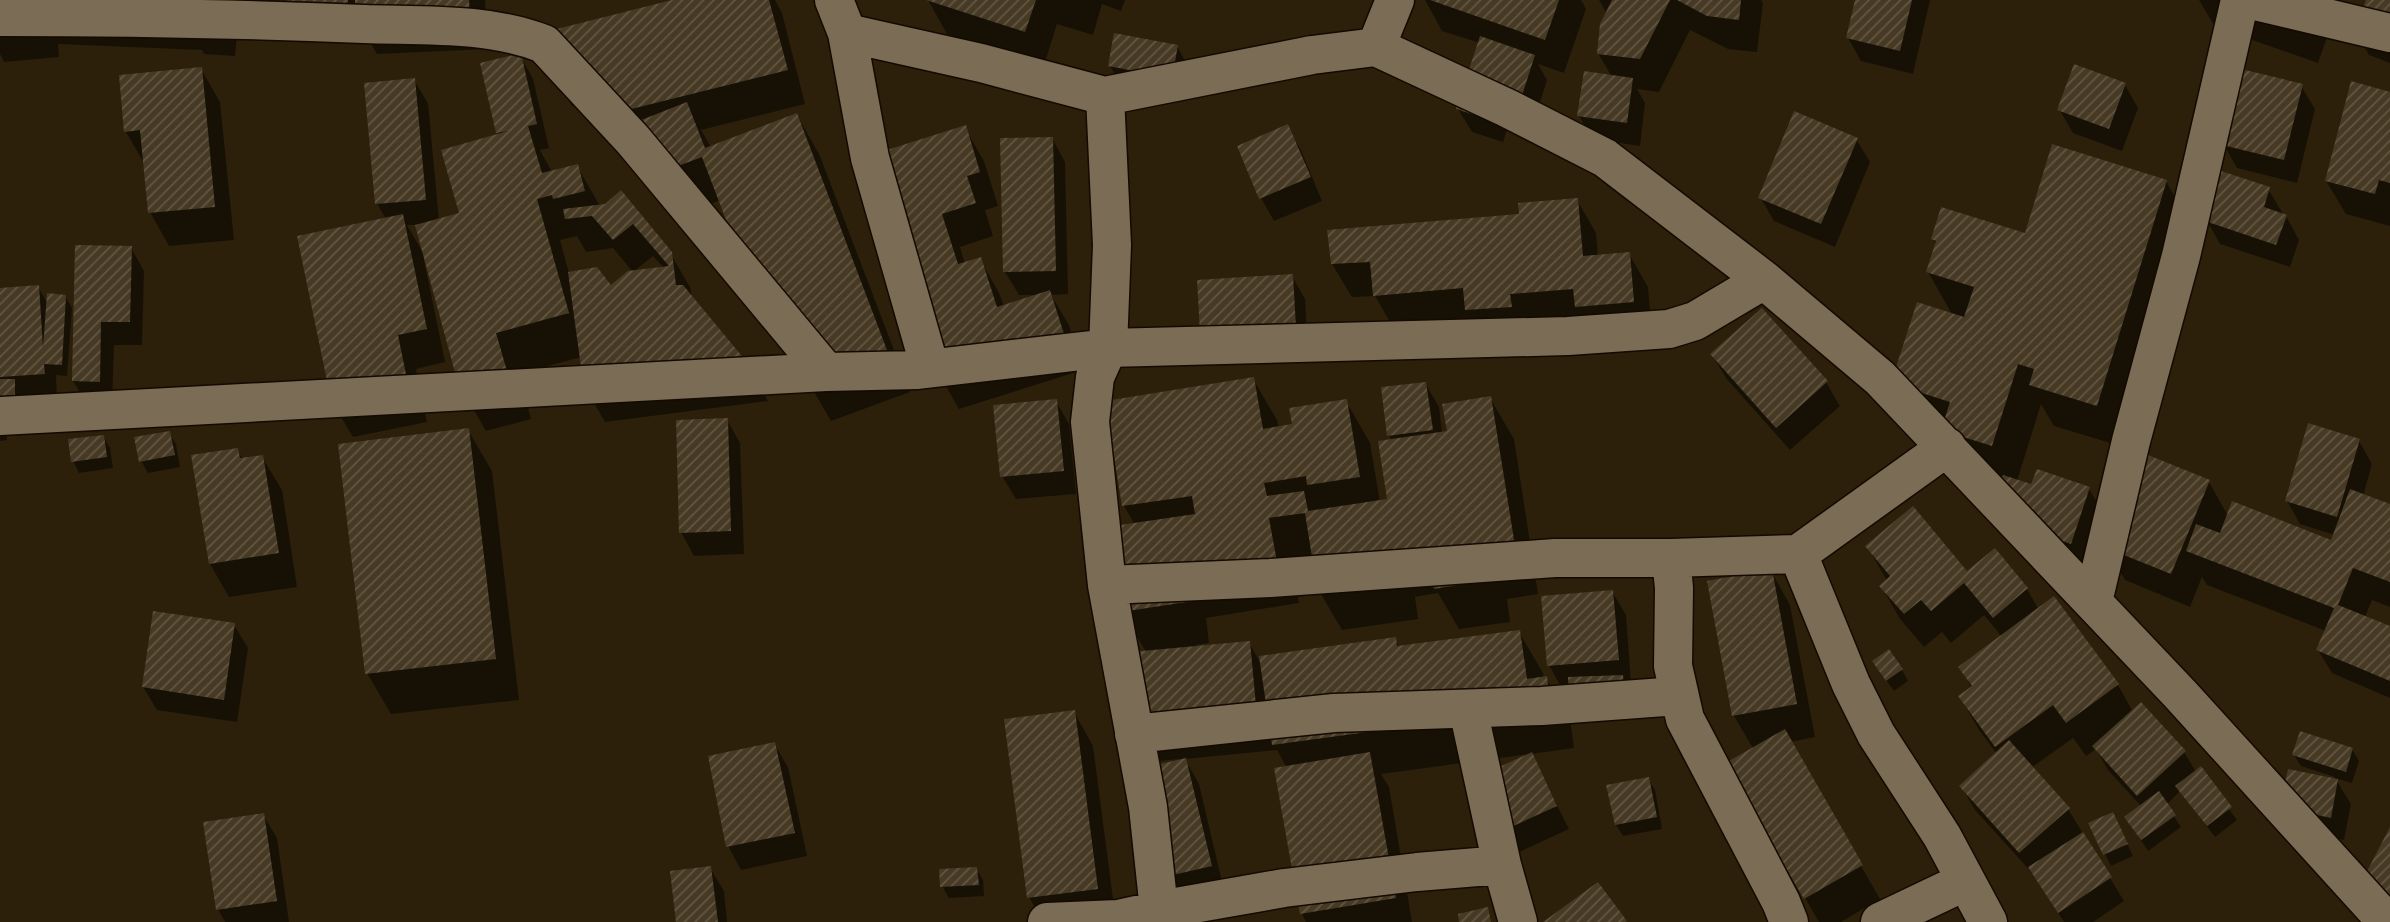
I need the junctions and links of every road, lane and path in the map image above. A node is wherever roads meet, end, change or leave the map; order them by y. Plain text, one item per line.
1 (1395, 0) edge
2 (2240, 0) edge
3 (2251, 0) edge
4 (0, 17) edge
5 (840, 17) edge
6 (2390, 33) edge
7 (1376, 47) junction
8 (1105, 96) junction
9 (1764, 280) junction
10 (1108, 348) junction
11 (930, 368) junction
12 (826, 372) junction
13 (0, 416) edge
14 (1947, 447) junction
15 (1798, 554) junction
16 (1671, 558) junction
17 (1107, 585) junction
18 (2093, 602) junction
19 (1678, 696) junction
20 (1468, 709) junction
21 (1134, 734) junction
22 (1502, 865) junction
23 (1966, 881) junction
24 (1159, 910) junction
25 (1047, 922) edge
26 (1518, 922) edge
27 (1789, 922) edge
28 (1881, 922) edge
29 (1988, 922) edge
30 (2387, 922) edge

1 - 7 street
2 - 18 street
3 - 6 street
4 - 12 street
5 - 8 street
5 - 11 street
7 - 8 street
7 - 9 street
8 - 10 street
9 - 10 street
9 - 14 street
10 - 11 street
10 - 17 street
11 - 12 street
12 - 13 street
14 - 15 street
14 - 18 street
15 - 16 street
15 - 23 street
16 - 17 street
16 - 19 street
17 - 21 street
18 - 30 street
19 - 20 street
19 - 27 street
20 - 21 street
20 - 22 street
21 - 24 street
22 - 24 street
22 - 26 street
23 - 28 street
23 - 29 street
24 - 25 street

